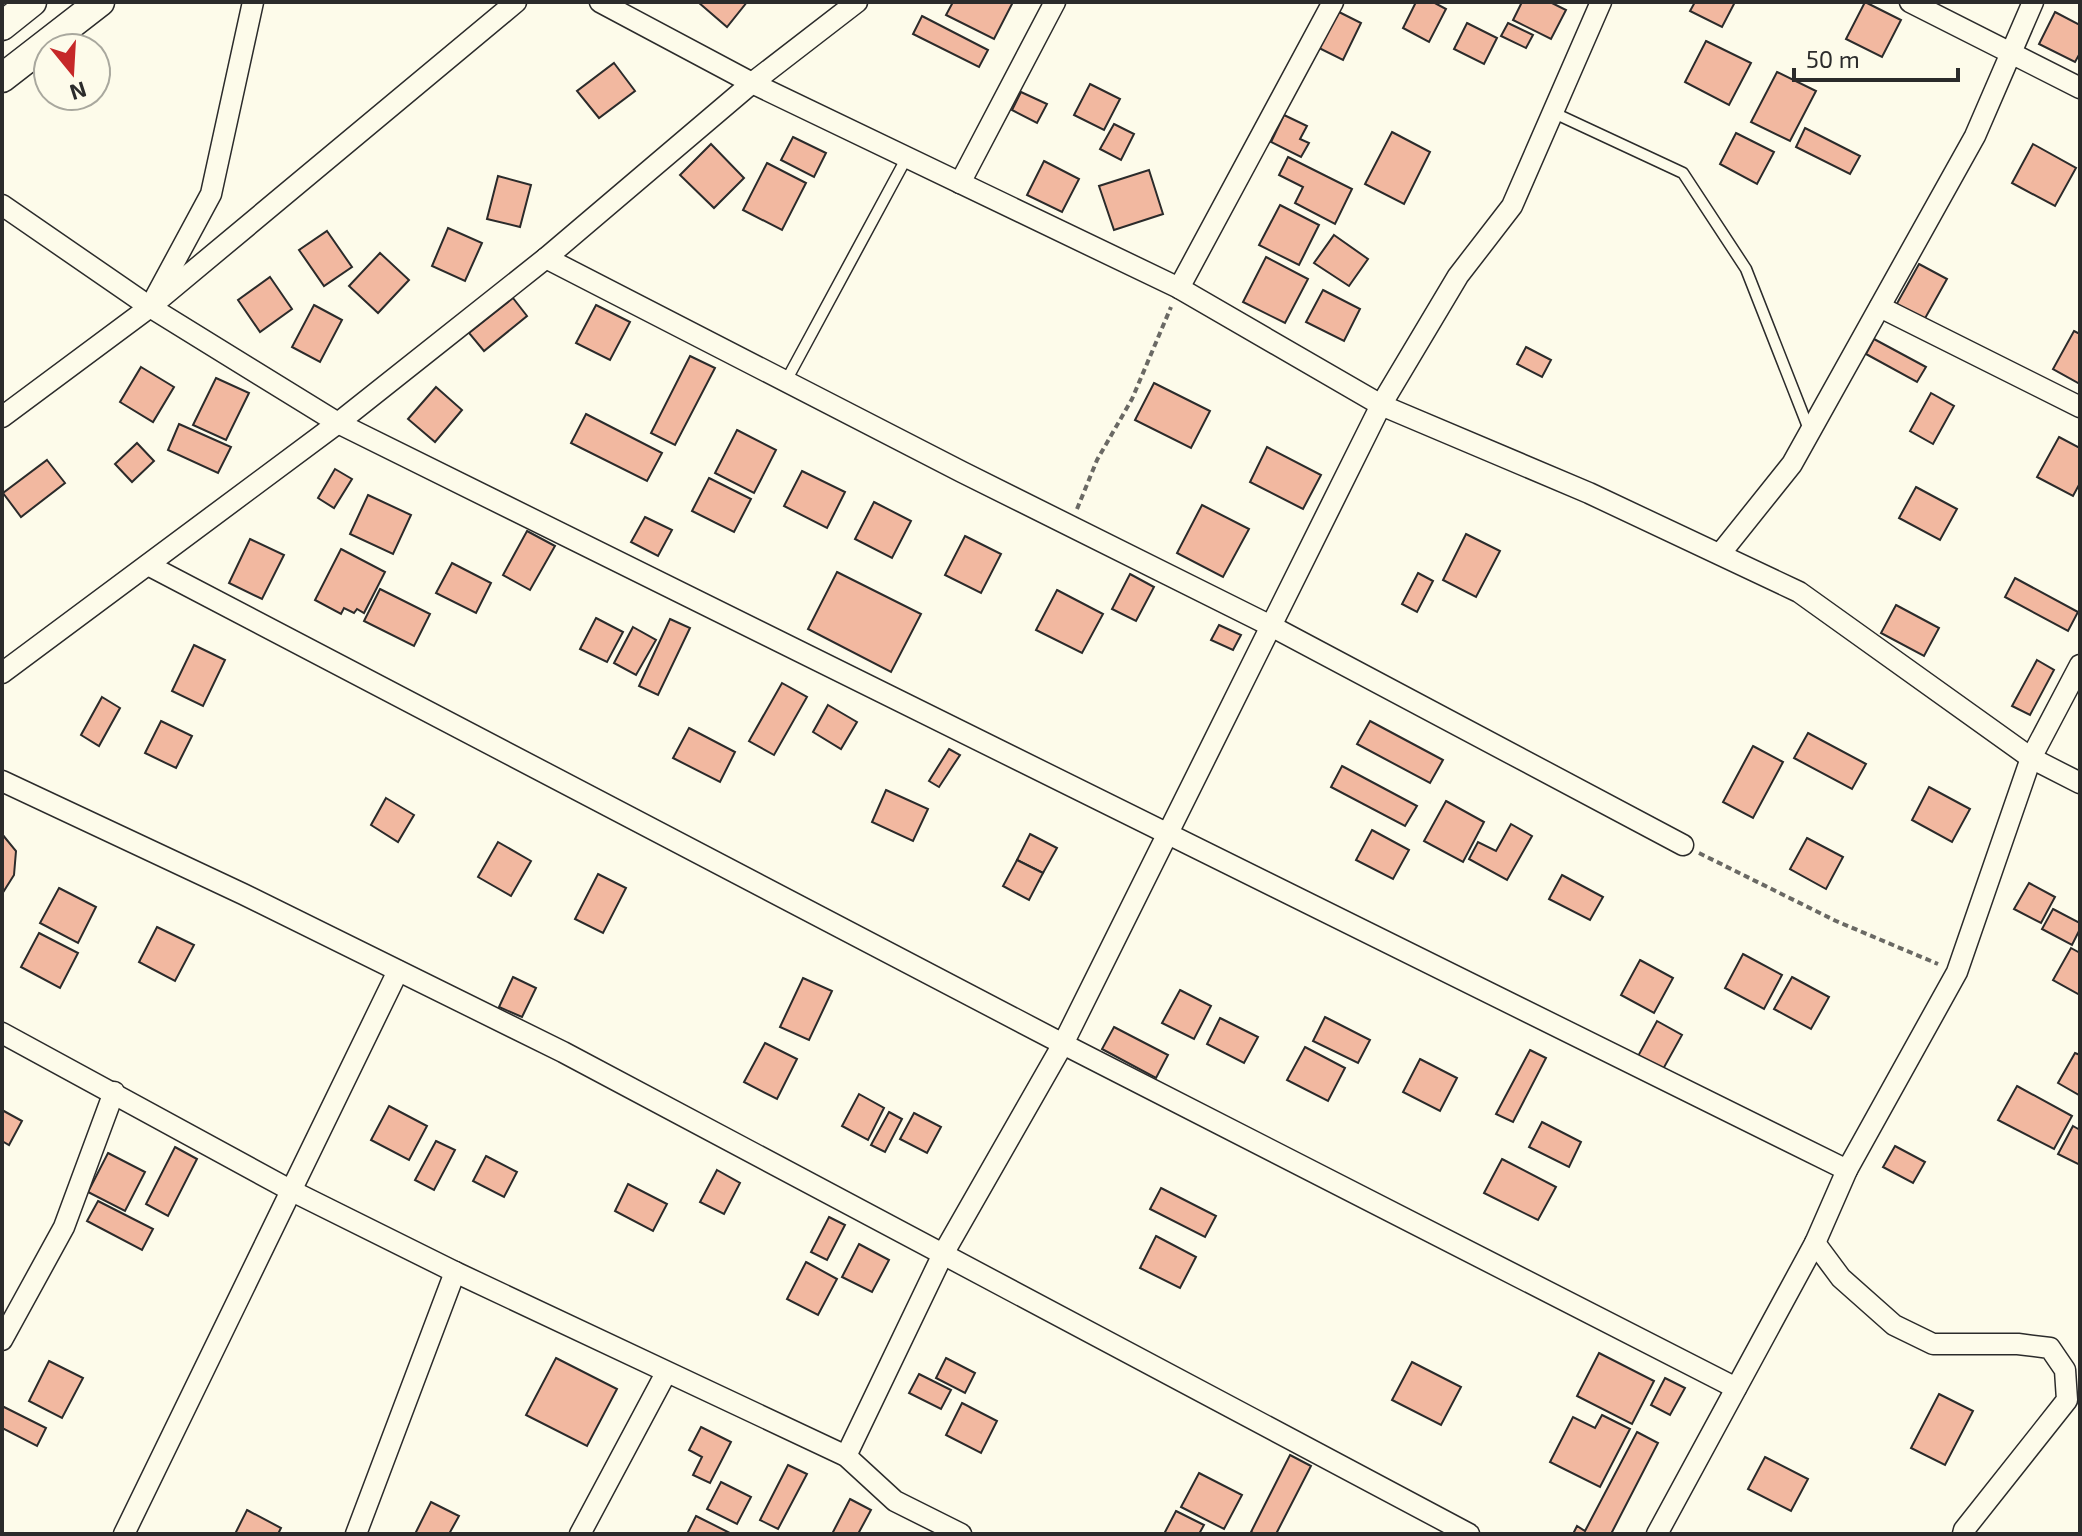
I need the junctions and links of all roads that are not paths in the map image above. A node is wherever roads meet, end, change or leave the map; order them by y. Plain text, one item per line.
1 (32, 2) edge
2 (100, 2) edge
3 (253, 2) edge
4 (516, 2) edge
5 (600, 2) edge
6 (857, 2) edge
7 (1055, 2) edge
8 (1333, 2) edge
9 (1601, 2) edge
10 (1910, 2) edge
11 (2033, 2) edge
12 (2, 26) edge
13 (2011, 52) junction
14 (2, 78) edge
15 (752, 83) junction
16 (2080, 88) edge
17 (1552, 112) junction
18 (907, 157) junction
19 (960, 183) junction
20 (2, 205) edge
21 (546, 258) junction
22 (1179, 288) junction
23 (150, 307) junction
24 (1880, 307) junction
25 (786, 381) junction
26 (1381, 405) junction
27 (2080, 407) edge
28 (2, 417) edge
29 (338, 423) junction
30 (1810, 432) junction
31 (1720, 554) junction
32 (148, 565) junction
33 (1271, 626) junction
34 (2080, 665) edge
35 (2, 673) edge
36 (2031, 758) junction
37 (2, 781) edge
38 (2080, 783) edge
39 (1170, 834) junction
40 (1683, 845) road end
41 (398, 971) junction
42 (2, 1033) edge
43 (1063, 1044) junction
44 (114, 1092) junction
45 (1847, 1170) junction
46 (292, 1191) junction
47 (1815, 1243) junction
48 (943, 1254) junction
49 (455, 1272) junction
50 (2, 1340) edge
51 (666, 1373) junction
52 (1736, 1388) junction
53 (846, 1456) junction
54 (124, 1534) edge
55 (356, 1534) edge
56 (580, 1534) edge
57 (961, 1534) edge
58 (1469, 1534) edge
59 (1657, 1534) edge
60 (1963, 1534) edge

1 - 12 main road
2 - 14 main road
3 - 23 street
4 - 23 street
5 - 15 street
6 - 15 street
7 - 19 street
8 - 22 street
9 - 17 street
10 - 13 street
11 - 13 street
13 - 16 street
13 - 24 street
15 - 18 street
15 - 21 street
17 - 26 street
17 - 30 lane
18 - 19 street
18 - 25 lane
19 - 22 street
20 - 23 street
21 - 25 street
21 - 29 street
22 - 26 street
23 - 28 street
23 - 29 street
24 - 27 street
24 - 30 street
25 - 33 street
26 - 31 street
26 - 33 street
29 - 32 street
29 - 39 street
30 - 31 street
31 - 36 street
32 - 35 street
32 - 43 street
33 - 39 street
33 - 40 street
34 - 36 street
36 - 38 street
36 - 45 street
37 - 41 street
39 - 43 street
39 - 45 street
41 - 46 street
41 - 48 street
42 - 44 street
43 - 48 street
43 - 52 street
44 - 46 street
44 - 50 street
45 - 47 street
46 - 49 street
46 - 54 street
47 - 52 street
47 - 60 street
48 - 53 street
48 - 58 street
49 - 51 street
49 - 55 street
51 - 53 street
51 - 56 street
52 - 59 street
53 - 57 street

